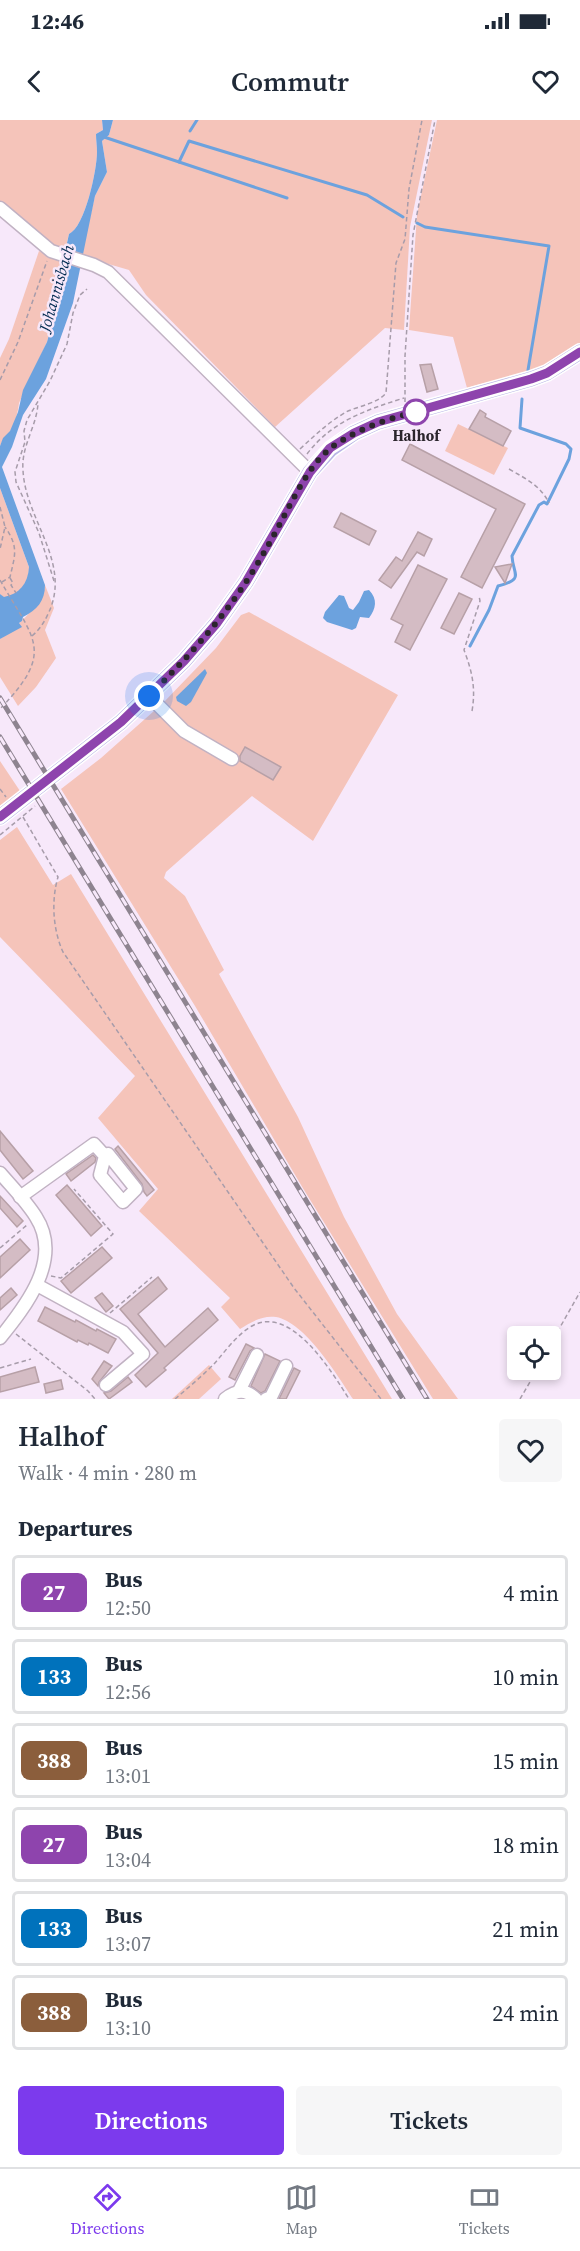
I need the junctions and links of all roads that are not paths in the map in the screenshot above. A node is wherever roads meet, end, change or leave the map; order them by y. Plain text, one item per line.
1 (0, 208) edge
2 (580, 352) edge
3 (310, 472) junction
4 (149, 696) junction
5 (232, 759) dead end
6 (0, 817) edge
7 (105, 1156) dead end
8 (0, 1173) edge
9 (20, 1197) junction
10 (39, 1280) junction
11 (4, 1333) edge
12 (257, 1355) dead end
13 (286, 1366) dead end
14 (106, 1385) dead end
15 (239, 1391) junction
16 (225, 1399) edge
17 (256, 1399) edge
18 (266, 1399) edge

1 - 3 street
2 - 3 main road
3 - 4 main road
4 - 5 street
4 - 6 main road
7 - 9 street
8 - 9 street
9 - 10 street
10 - 11 street
10 - 14 street
12 - 15 street
13 - 18 street
15 - 16 street
15 - 17 street

